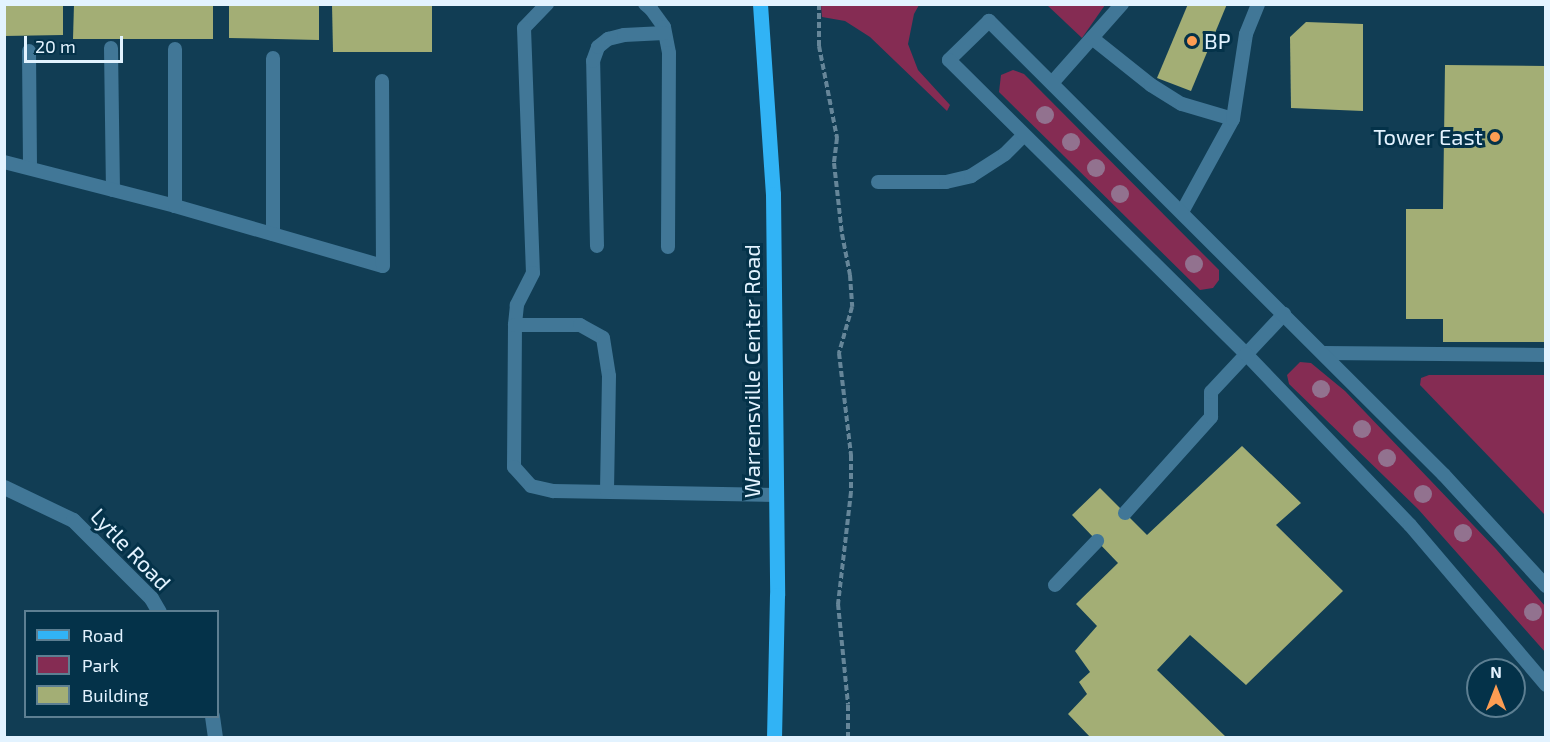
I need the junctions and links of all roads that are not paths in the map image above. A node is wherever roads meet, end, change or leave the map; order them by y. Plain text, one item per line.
1 (547, 4) edge
2 (645, 4) edge
3 (760, 4) edge
4 (1122, 4) edge
5 (1258, 4) edge
6 (664, 33) junction
7 (1092, 38) junction
8 (111, 48) dead end
9 (175, 49) dead end
10 (29, 51) dead end
11 (273, 58) dead end
12 (382, 81) dead end
13 (1052, 83) junction
14 (1233, 119) junction
15 (1023, 136) junction
16 (4, 162) edge
17 (30, 168) junction
18 (878, 182) dead end
19 (113, 190) junction
20 (175, 206) junction
21 (1182, 212) junction
22 (273, 234) junction
23 (597, 246) dead end
24 (668, 247) dead end
25 (1284, 314) junction
26 (515, 325) junction
27 (1323, 353) junction
28 (1246, 354) junction
29 (1545, 355) edge
30 (4, 487) edge
31 (607, 491) junction
32 (776, 495) junction
33 (1125, 513) dead end
34 (1096, 541) dead end
35 (1054, 585) dead end
36 (1545, 586) edge
37 (158, 610) edge
38 (1545, 685) edge
39 (212, 718) edge
40 (215, 738) edge
41 (774, 738) edge

1 - 26 lane
2 - 6 lane
3 - 32 main road, Warrensville Center Road
4 - 7 lane
5 - 14 lane
6 - 23 lane
6 - 24 lane
7 - 13 lane
7 - 14 lane
8 - 19 lane
9 - 20 lane
10 - 17 lane
11 - 22 lane
12 - 22 lane
13 - 15 lane
13 - 21 lane
14 - 21 lane
15 - 18 lane
15 - 28 lane
16 - 17 lane
17 - 19 lane
19 - 20 lane
20 - 22 lane
21 - 25 lane
25 - 27 lane
25 - 28 lane
26 - 31 lane
26 - 31 lane
27 - 29 lane
27 - 36 lane
28 - 33 lane
28 - 38 lane
30 - 37 street, Lytle Road
31 - 32 lane
32 - 41 main road, Warrensville Center Road
34 - 35 lane
39 - 40 street

